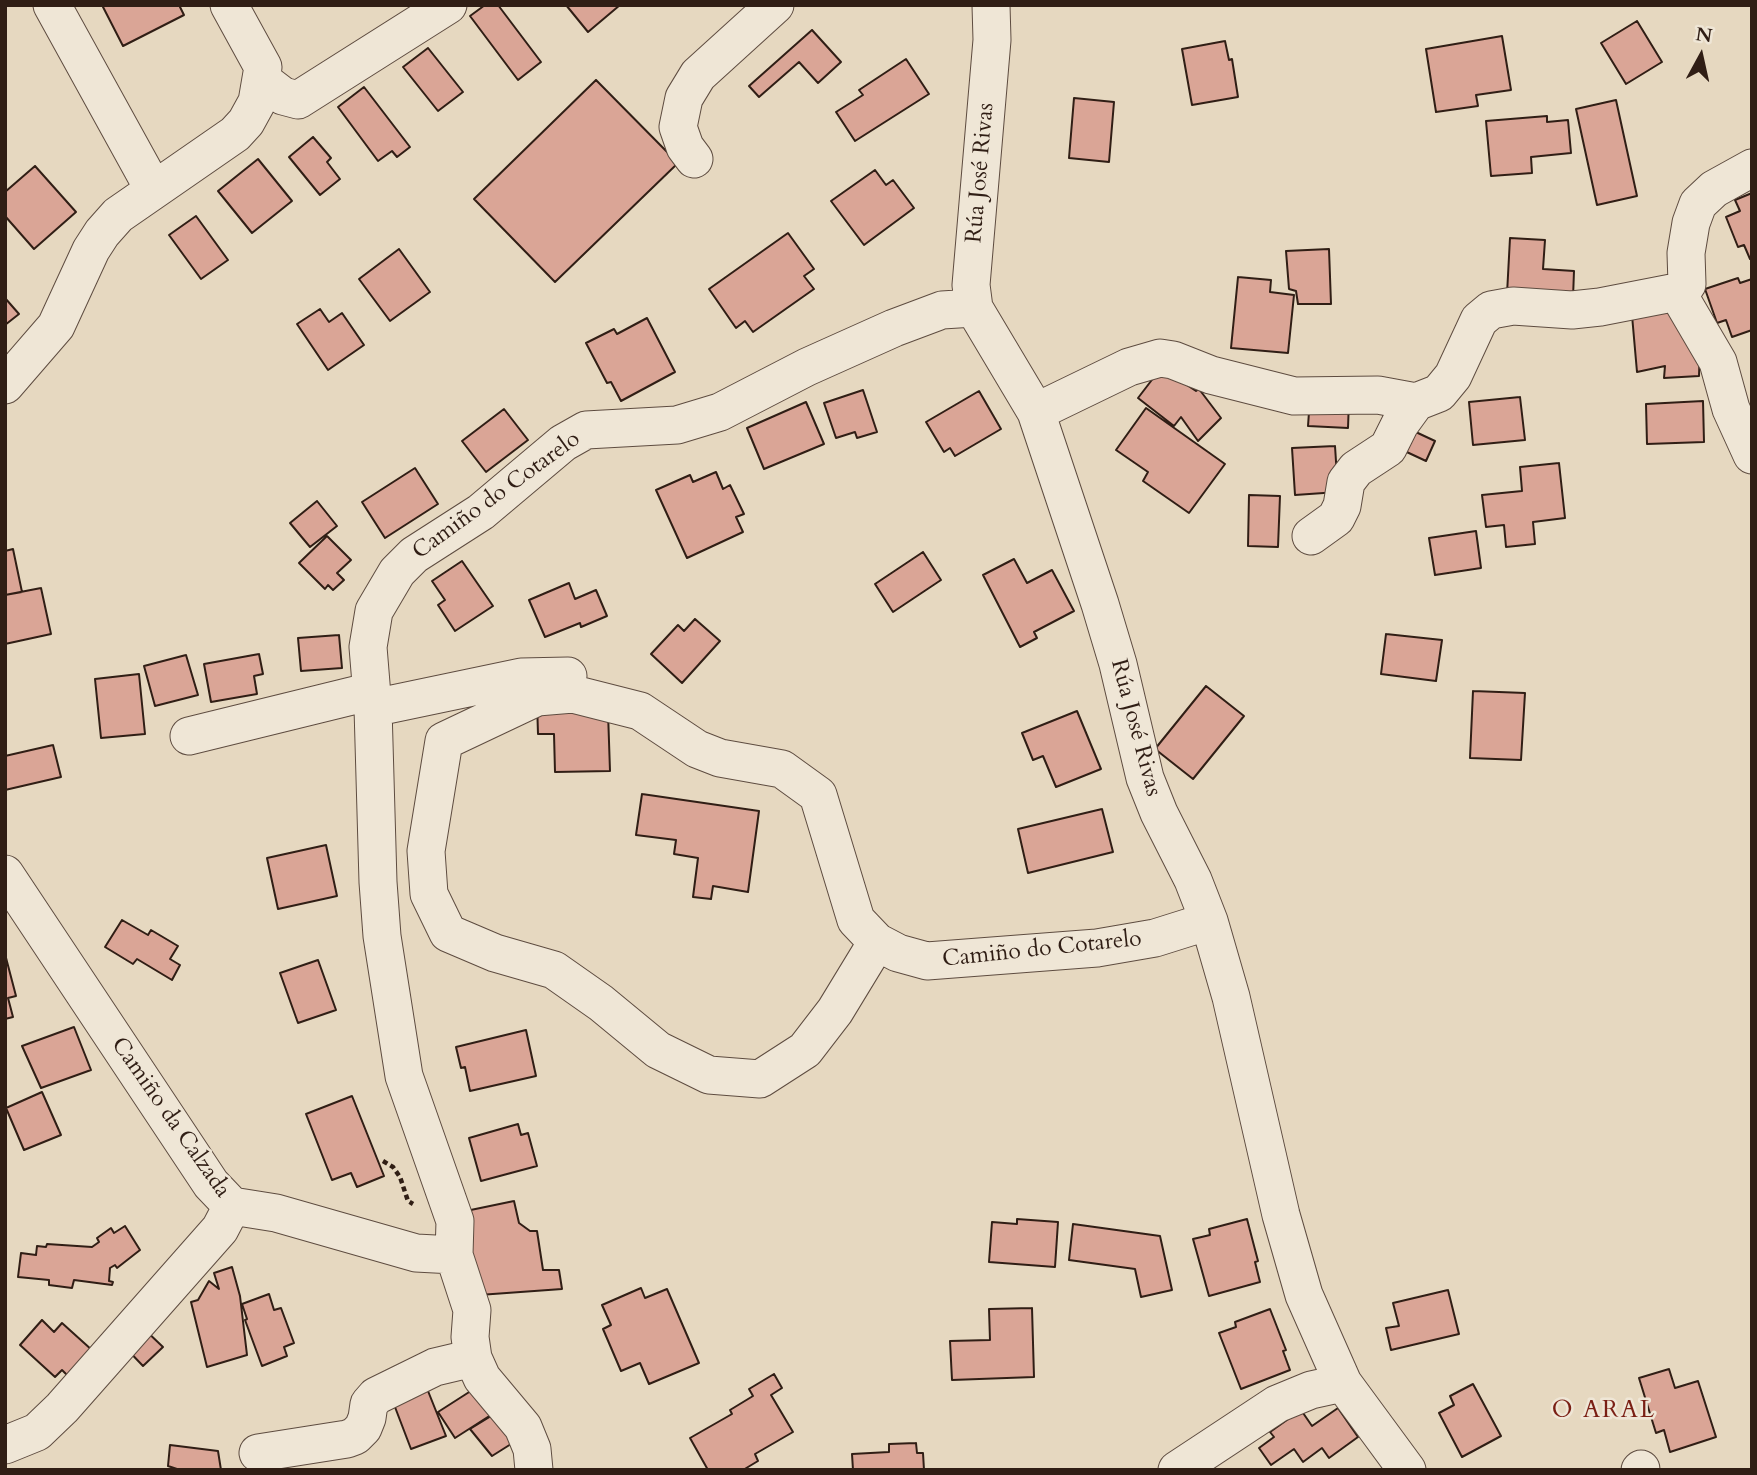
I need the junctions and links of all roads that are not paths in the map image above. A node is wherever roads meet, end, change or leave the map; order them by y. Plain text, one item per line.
1 (52, 5) edge
2 (229, 5) edge
3 (448, 5) edge
4 (775, 5) edge
5 (991, 5) edge
6 (262, 80) junction
7 (694, 159) dead end
8 (1752, 168) edge
9 (154, 190) junction
10 (1677, 292) junction
11 (974, 307) junction
12 (5, 385) edge
13 (1416, 402) junction
14 (1036, 412) junction
15 (1752, 455) edge
16 (1311, 536) dead end
17 (600, 679) dead end
18 (373, 700) junction
19 (190, 736) dead end
20 (5, 874) edge
21 (1209, 921) junction
22 (877, 942) junction
23 (232, 1206) junction
24 (454, 1255) junction
25 (473, 1358) junction
26 (1343, 1383) junction
27 (5, 1444) edge
28 (258, 1453) dead end
29 (534, 1470) edge
30 (1177, 1470) edge
31 (1407, 1470) edge

1 - 9 street
2 - 6 street
3 - 6 street
4 - 7 street
5 - 11 street, Rúa José Rivas
6 - 9 street
8 - 10 street
9 - 12 street
10 - 13 street
10 - 15 street
11 - 14 street, Rúa José Rivas
11 - 18 street, Camiño do Cotarelo
13 - 14 street
13 - 16 street
14 - 21 street, Rúa José Rivas
17 - 18 street
18 - 19 street
18 - 24 street, Camiño do Cotarelo
20 - 23 street, Camiño da Calzada
21 - 22 street, Camiño do Cotarelo
21 - 26 street, Rúa José Rivas
22 - 22 street, Camiño do Cotarelo
23 - 24 street, Camiño da Calzada
23 - 27 street
24 - 25 street, Camiño do Cotarelo
25 - 28 street
25 - 29 street
26 - 30 street
26 - 31 street, Rúa José Rivas

